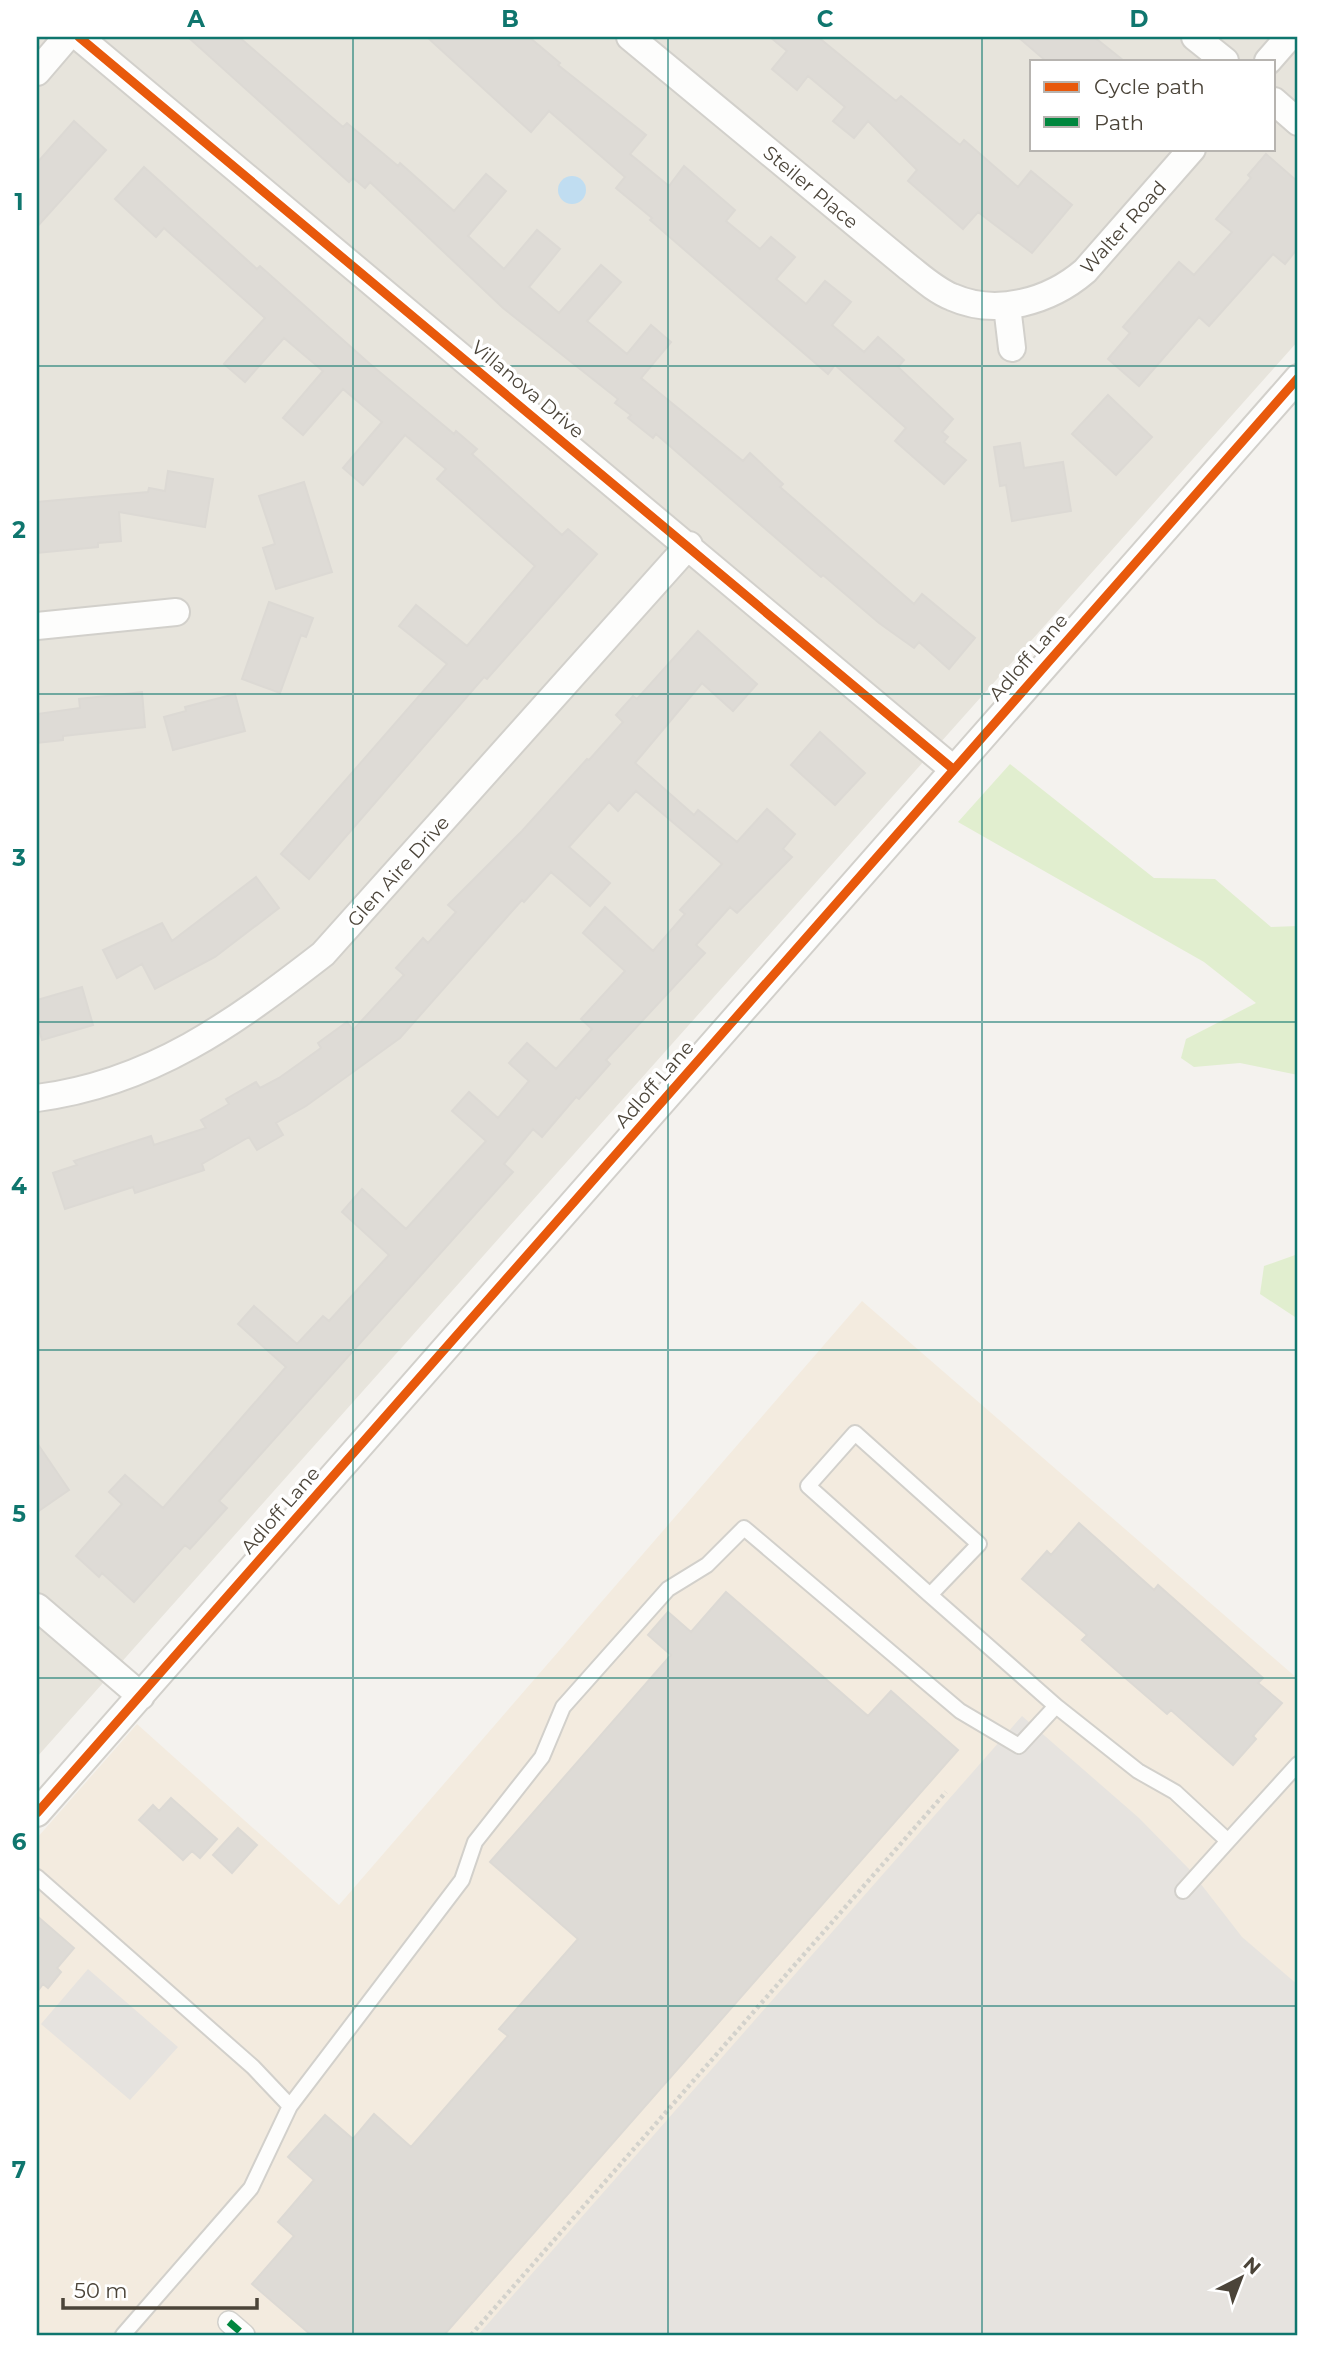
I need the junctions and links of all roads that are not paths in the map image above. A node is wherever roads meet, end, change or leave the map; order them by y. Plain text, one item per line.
1 (67, 37) edge
2 (79, 37) edge
3 (630, 37) edge
4 (1195, 37) edge
5 (1289, 37) edge
6 (1224, 60) edge
7 (1269, 60) edge
8 (37, 72) edge
9 (1276, 103) edge
10 (1298, 122) edge
11 (1191, 150) edge
12 (1007, 306) junction
13 (1013, 348) dead end
14 (1298, 378) edge
15 (689, 545) junction
16 (176, 612) dead end
17 (37, 626) edge
18 (953, 769) junction
19 (37, 1098) edge
20 (930, 1595) junction
21 (37, 1606) edge
22 (141, 1696) junction
23 (1056, 1706) junction
24 (1298, 1763) edge
25 (37, 1814) edge
26 (1228, 1842) junction
27 (37, 1877) edge
28 (1183, 1891) dead end
29 (290, 2106) junction
30 (123, 2335) edge

1 - 8 street
2 - 15 street, Villanova Drive
3 - 12 street, Steiler Place
4 - 6 street
5 - 7 street
9 - 10 street
11 - 12 street, Walter Road
12 - 13 street
14 - 18 street, Adloff Lane
15 - 18 street, Villanova Drive
15 - 19 street, Glen Aire Drive
16 - 17 street
18 - 22 street, Adloff Lane
20 - 20 lane
20 - 23 lane
21 - 22 street
22 - 25 street, Adloff Lane
23 - 26 lane
23 - 29 lane
24 - 26 lane
26 - 28 lane
27 - 29 lane
29 - 30 lane

